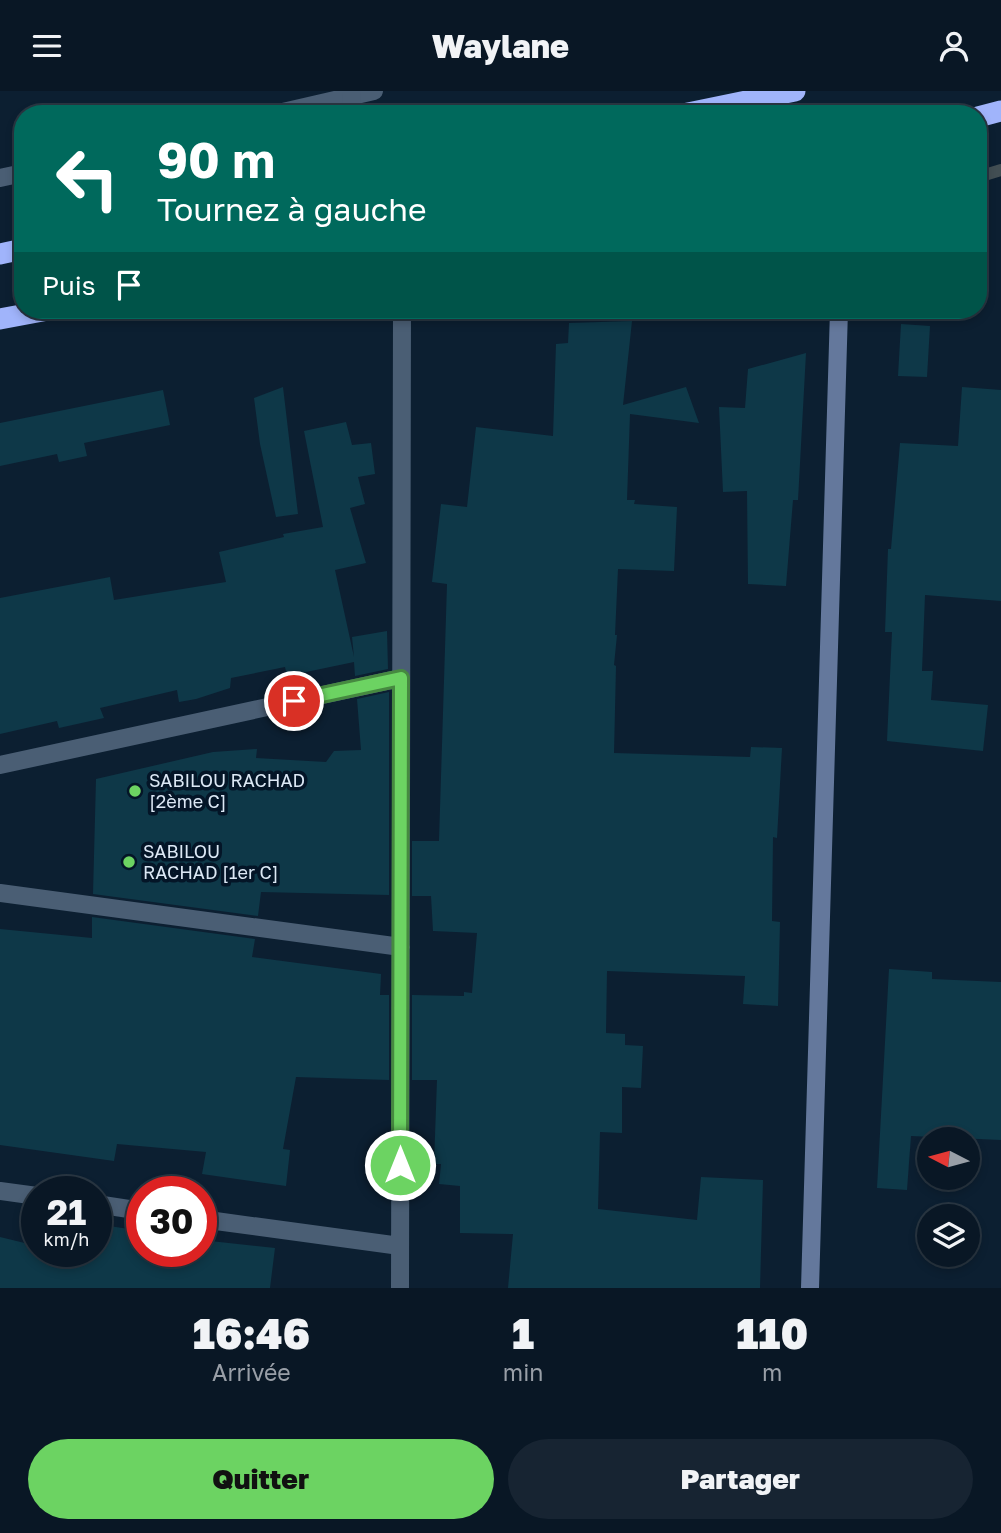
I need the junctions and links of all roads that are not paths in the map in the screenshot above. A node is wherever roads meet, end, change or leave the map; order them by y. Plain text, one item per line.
1 (374, 91) edge
2 (794, 91) edge
3 (351, 93) edge
4 (307, 105) edge
5 (726, 105) edge
6 (402, 319) edge
7 (839, 319) edge
8 (401, 678) junction
9 (0, 765) edge
10 (0, 893) edge
11 (401, 947) junction
12 (0, 1191) edge
13 (21, 1194) edge
14 (217, 1221) edge
15 (400, 1247) junction
16 (400, 1288) edge
17 (810, 1288) edge

1 - 3 street
2 - 5 highway
3 - 4 street
6 - 8 street
7 - 17 street
8 - 9 street
8 - 11 street
10 - 11 street
11 - 15 street
12 - 13 street
14 - 15 street
15 - 16 street

